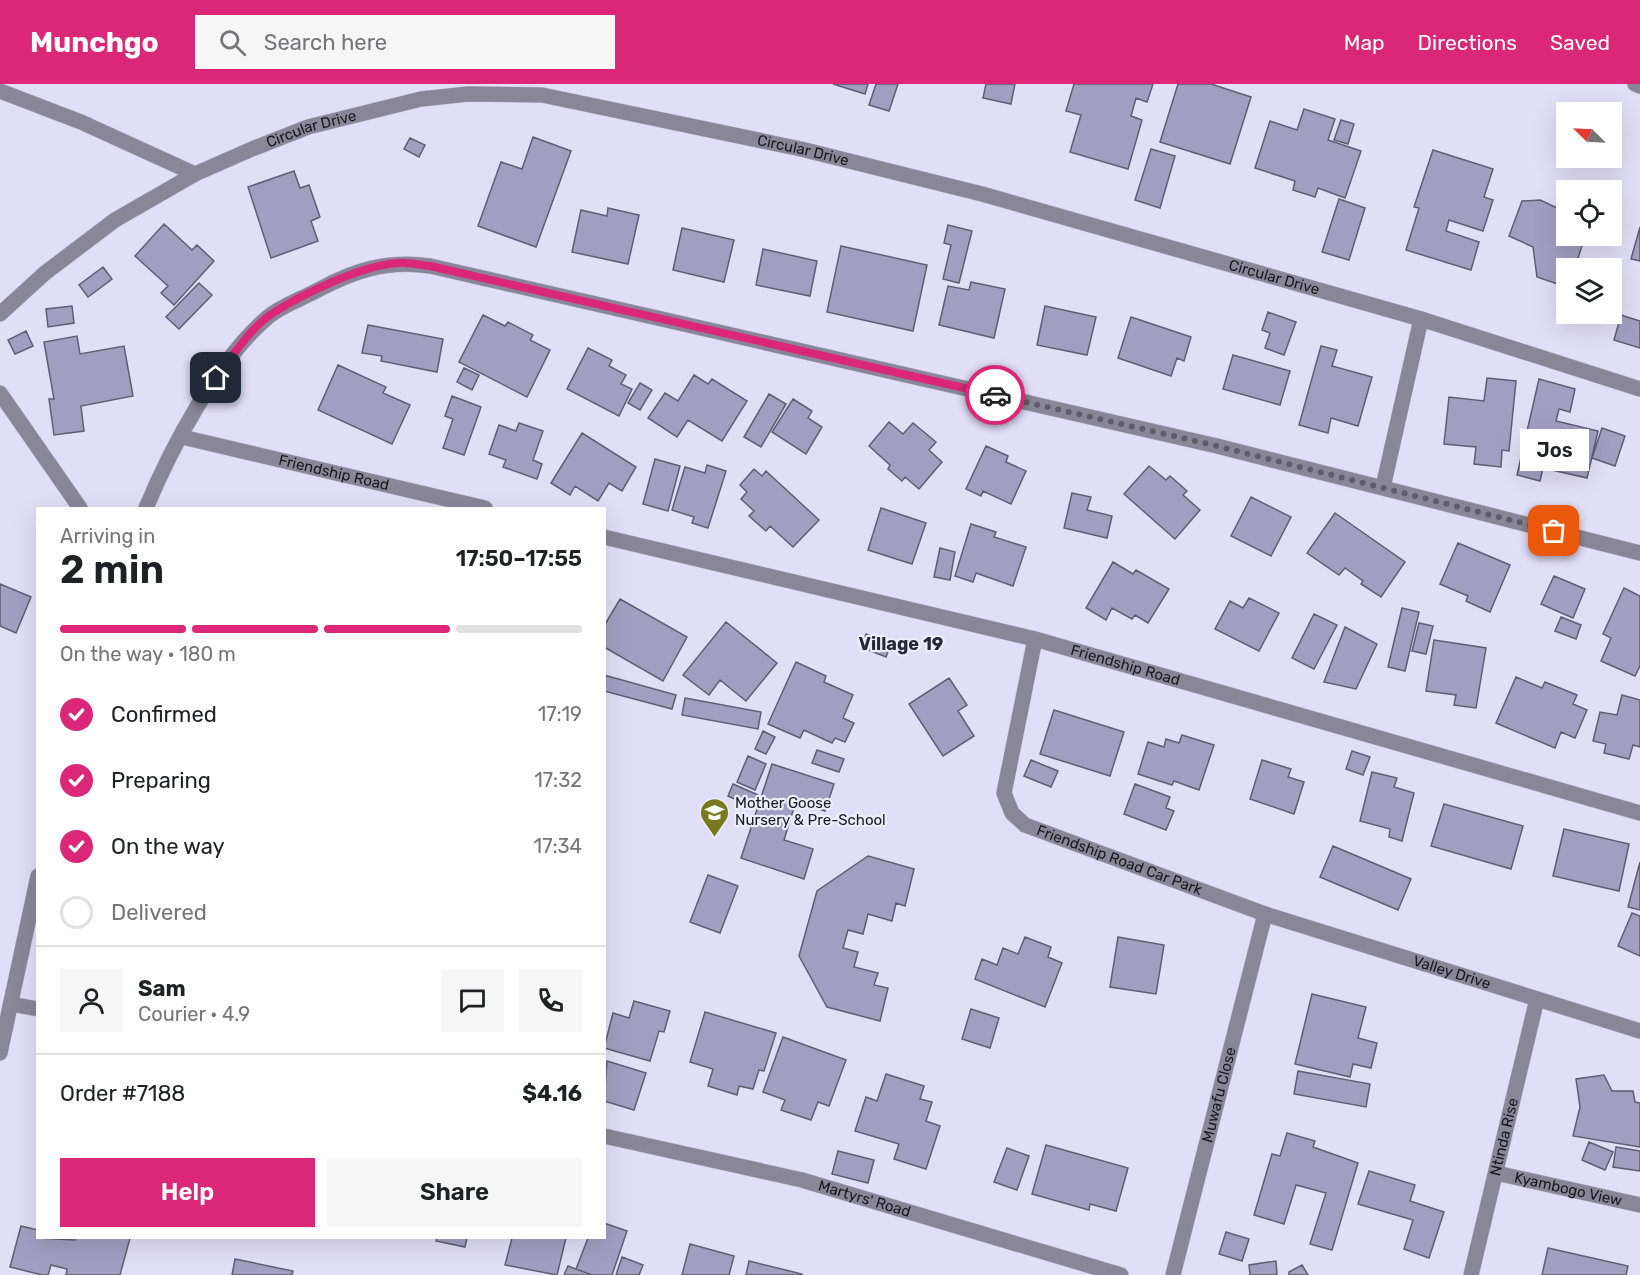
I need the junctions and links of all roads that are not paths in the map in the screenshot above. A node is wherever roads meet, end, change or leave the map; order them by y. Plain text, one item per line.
1 (1635, 84) edge
2 (1640, 86) edge
3 (0, 91) edge
4 (195, 174) junction
5 (0, 314) edge
6 (1422, 318) junction
7 (1640, 389) edge
8 (0, 393) edge
9 (182, 436) junction
10 (1383, 488) junction
11 (79, 507) edge
12 (146, 507) edge
13 (481, 507) edge
14 (606, 537) edge
15 (1640, 553) edge
16 (1035, 639) junction
17 (1640, 813) edge
18 (36, 885) edge
19 (1265, 914) junction
20 (1537, 999) junction
21 (11, 1004) junction
22 (36, 1009) edge
23 (1640, 1031) edge
24 (0, 1053) edge
25 (606, 1136) edge
26 (1496, 1173) junction
27 (1640, 1205) edge
28 (1121, 1275) edge
29 (1173, 1275) edge
30 (1471, 1275) edge

1 - 2 street
3 - 4 street
4 - 5 street, Circular Drive
4 - 6 street, Circular Drive
6 - 7 street, Circular Drive
6 - 10 street
8 - 11 street
9 - 10 street
9 - 12 street
9 - 13 street, Friendship Road
10 - 15 street
14 - 16 street, Friendship Road
16 - 17 street, Friendship Road
16 - 19 street, Friendship Road Car Park
18 - 21 street
19 - 20 street, Valley Drive
19 - 29 street, Muwafu Close
20 - 23 street, Valley Drive
20 - 26 street, Ntinda Rise
21 - 22 street
21 - 24 street
25 - 28 street, Martyrs' Road
26 - 27 street, Kyambogo View
26 - 30 street, Ntinda Rise

